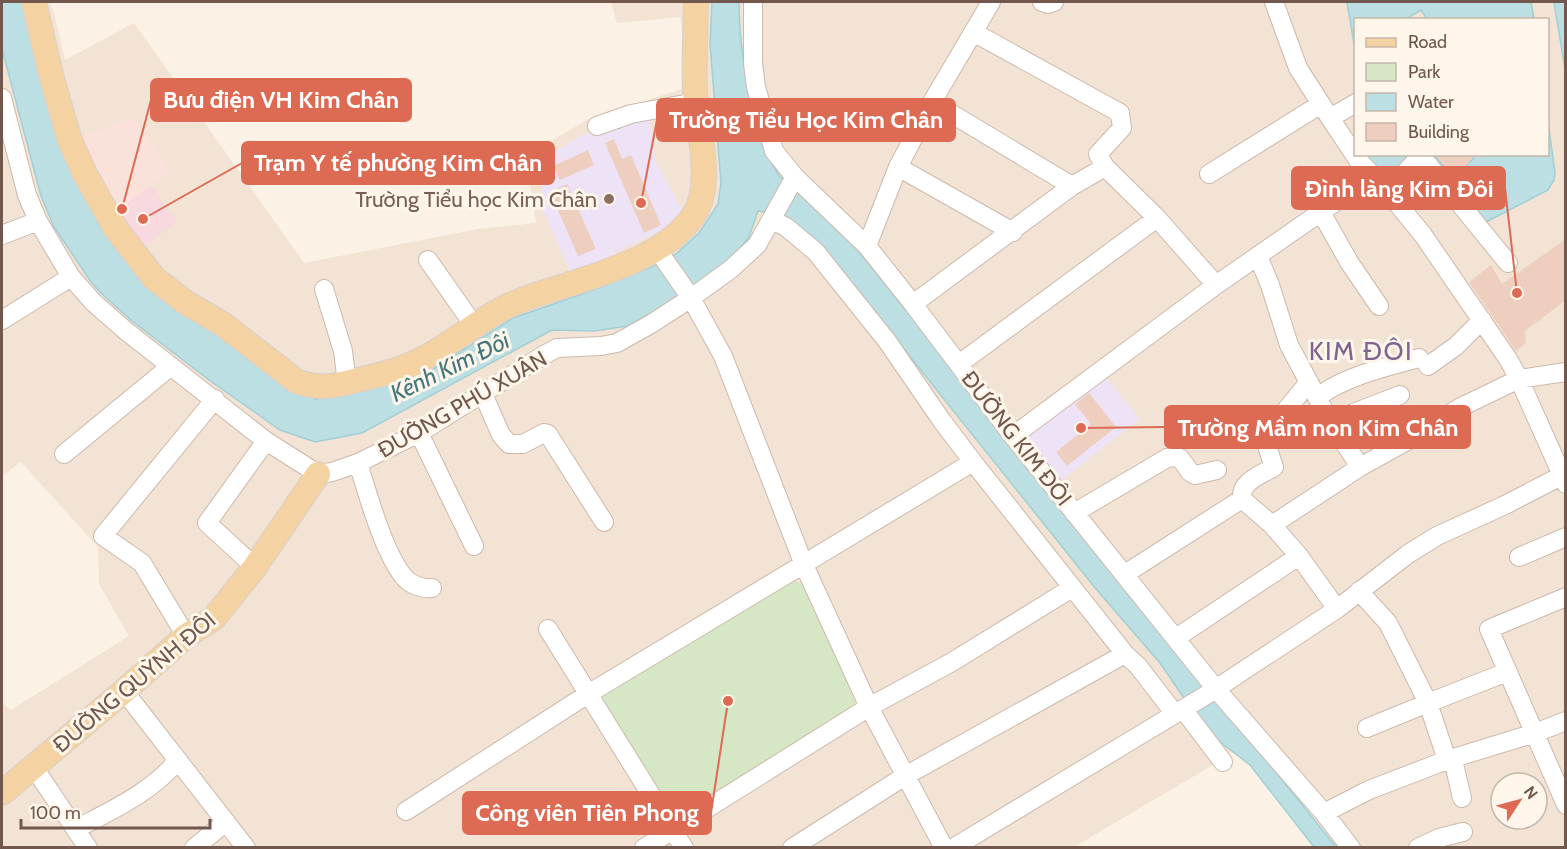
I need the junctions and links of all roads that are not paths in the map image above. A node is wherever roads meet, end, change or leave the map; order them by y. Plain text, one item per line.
1 (34, 2) edge
2 (696, 2) edge
3 (753, 2) edge
4 (991, 2) edge
5 (1042, 2) edge
6 (1054, 2) edge
7 (1274, 2) edge
8 (973, 32) junction
9 (2, 98) edge
10 (696, 102) junction
11 (932, 102) junction
12 (1354, 104) edge
13 (1325, 111) junction
14 (597, 126) dead end
15 (1354, 154) edge
16 (1355, 156) edge
17 (898, 167) junction
18 (1105, 167) junction
19 (1209, 174) dead end
20 (1371, 177) junction
21 (793, 181) junction
22 (1072, 186) junction
23 (1387, 191) junction
24 (1321, 212) junction
25 (1157, 218) junction
26 (772, 220) junction
27 (38, 221) junction
28 (1013, 232) junction
29 (2, 235) edge
30 (867, 246) junction
31 (657, 249) junction
32 (1258, 256) junction
33 (428, 260) dead end
34 (1508, 263) dead end
35 (71, 276) junction
36 (1216, 285) junction
37 (324, 289) dead end
38 (691, 298) junction
39 (914, 304) junction
40 (1379, 306) dead end
41 (1482, 320) junction
42 (2, 321) edge
43 (475, 327) junction
44 (959, 364) junction
45 (171, 366) junction
46 (1566, 372) edge
47 (1519, 379) junction
48 (347, 383) junction
49 (1313, 390) junction
50 (483, 394) junction
51 (1400, 395) dead end
52 (214, 399) junction
53 (1332, 424) junction
54 (419, 433) junction
55 (1013, 436) junction
56 (266, 441) junction
57 (64, 454) dead end
58 (973, 462) junction
59 (358, 463) junction
60 (1359, 467) junction
61 (1217, 470) dead end
62 (318, 474) junction
63 (1563, 480) edge
64 (1242, 499) junction
65 (1074, 513) junction
66 (604, 522) dead end
67 (1272, 525) junction
68 (1566, 537) edge
69 (474, 546) dead end
70 (1299, 556) junction
71 (1519, 557) dead end
72 (804, 565) junction
73 (255, 567) junction
74 (1125, 574) junction
75 (432, 588) dead end
76 (1072, 588) junction
77 (1359, 591) junction
78 (1566, 597) edge
79 (1337, 609) junction
80 (548, 629) dead end
81 (186, 636) junction
82 (1176, 638) junction
83 (1125, 654) junction
84 (1507, 672) junction
85 (124, 691) junction
86 (1212, 692) junction
87 (588, 694) junction
88 (1428, 703) junction
89 (869, 707) junction
90 (1184, 709) junction
91 (1566, 721) edge
92 (1367, 728) dead end
93 (1535, 733) junction
94 (178, 760) junction
95 (1447, 760) junction
96 (1223, 762) dead end
97 (33, 766) junction
98 (905, 776) junction
99 (2, 793) edge
100 (1462, 798) dead end
101 (1566, 806) edge
102 (406, 811) dead end
103 (1324, 813) junction
104 (226, 822) junction
105 (76, 830) junction
106 (672, 830) junction
107 (1463, 832) dead end
108 (88, 848) edge
109 (194, 848) edge
110 (246, 848) edge
111 (644, 848) edge
112 (684, 848) edge
113 (792, 848) edge
114 (944, 848) edge
115 (953, 848) edge
116 (1351, 848) edge
117 (1418, 848) edge

1 - 48 main road
2 - 10 main road
3 - 21 street, ĐƯỜNG KIM ĐÔI
4 - 8 street
5 - 6 street
7 - 13 street
8 - 11 street
8 - 18 street
9 - 27 street
10 - 14 street
10 - 31 main road
11 - 17 street
11 - 22 street
12 - 13 street
13 - 15 street
13 - 19 street
16 - 20 street
17 - 28 street
17 - 30 street
18 - 22 street
18 - 25 street
20 - 23 street
20 - 24 street
21 - 26 street, ĐƯỜNG PHÚ XUÂN
21 - 30 street, ĐƯỜNG KIM ĐÔI
22 - 28 street
23 - 34 street
23 - 41 street
24 - 32 street
24 - 40 street
25 - 36 street
25 - 44 street
26 - 38 street, ĐƯỜNG PHÚ XUÂN
26 - 58 street
27 - 29 street
27 - 35 street
28 - 39 street
30 - 39 street, ĐƯỜNG KIM ĐÔI
31 - 38 street
31 - 43 main road
32 - 36 street
32 - 49 street
33 - 43 street
35 - 42 street
35 - 45 street
36 - 55 street
37 - 48 street
38 - 50 street, ĐƯỜNG PHÚ XUÂN
38 - 72 street
39 - 44 street, ĐƯỜNG KIM ĐÔI
41 - 47 street
41 - 49 street
43 - 48 main road
44 - 55 street, ĐƯỜNG KIM ĐÔI
45 - 52 street
45 - 57 street
46 - 47 street
47 - 60 street
47 - 63 street
49 - 53 street
49 - 64 street
50 - 54 street, ĐƯỜNG PHÚ XUÂN
50 - 66 street
51 - 53 street
52 - 56 street
52 - 81 street
53 - 60 street
54 - 59 street, ĐƯỜNG PHÚ XUÂN
54 - 69 street
55 - 65 street, ĐƯỜNG KIM ĐÔI
56 - 62 street
56 - 73 street
58 - 72 street
58 - 76 street
59 - 62 street, ĐƯỜNG PHÚ XUÂN
59 - 75 street
60 - 67 street
61 - 65 street
62 - 73 main road, ĐƯỜNG QUỲNH ĐÔI
63 - 77 street
64 - 67 street
64 - 74 street
65 - 74 street, ĐƯỜNG KIM ĐÔI
67 - 70 street
68 - 71 street
70 - 79 street
70 - 82 street
72 - 87 street
72 - 89 street
73 - 81 main road, ĐƯỜNG QUỲNH ĐÔI
74 - 82 street, ĐƯỜNG KIM ĐÔI
76 - 83 street
76 - 89 street
77 - 79 street
77 - 88 street
78 - 84 street
79 - 86 street
80 - 87 street
81 - 85 main road, ĐƯỜNG QUỲNH ĐÔI
82 - 86 street, ĐƯỜNG KIM ĐÔI
83 - 90 street
83 - 98 street
84 - 88 street
84 - 93 street
85 - 94 street
85 - 97 main road, ĐƯỜNG QUỲNH ĐÔI
86 - 90 street
86 - 103 street, ĐƯỜNG KIM ĐÔI
87 - 102 street
87 - 106 street
88 - 92 street
88 - 95 street
89 - 98 street
89 - 106 street
90 - 96 street
90 - 115 street
91 - 93 street
93 - 95 street
93 - 101 street
94 - 104 street
94 - 105 street
95 - 100 street
95 - 103 street
97 - 99 main road, ĐƯỜNG QUỲNH ĐÔI
97 - 105 street
98 - 113 street
98 - 114 street
103 - 116 street, ĐƯỜNG KIM ĐÔI
104 - 109 street
104 - 110 street
105 - 108 street
106 - 111 street
106 - 112 street
107 - 117 street

